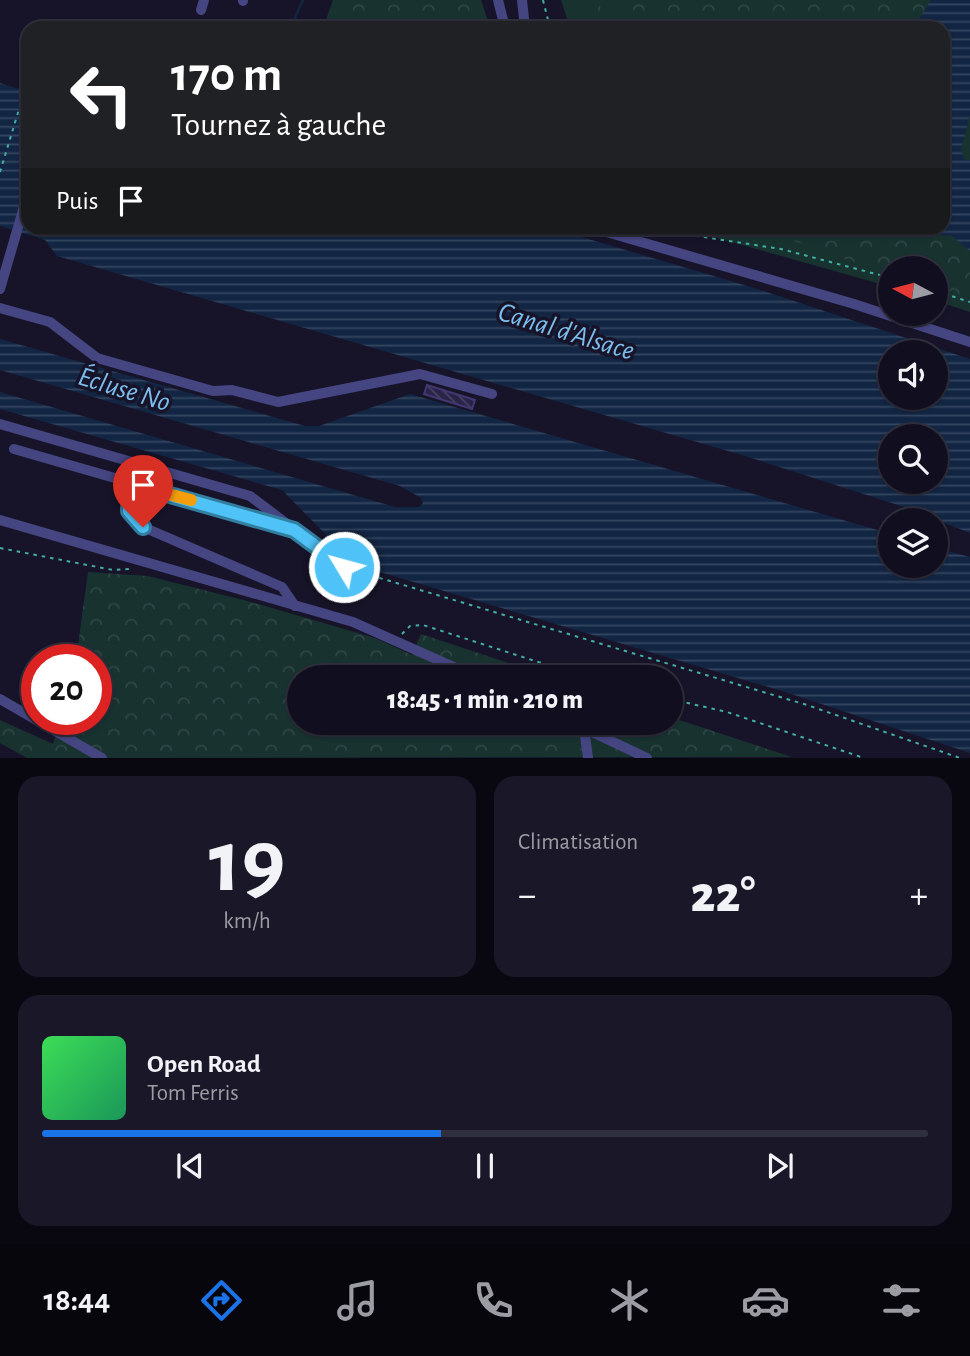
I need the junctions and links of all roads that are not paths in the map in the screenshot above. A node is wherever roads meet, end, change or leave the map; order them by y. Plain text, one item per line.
1 (498, 0) edge
2 (522, 0) edge
3 (503, 21) edge
4 (525, 21) edge
5 (21, 216) edge
6 (617, 235) edge
7 (0, 289) edge
8 (0, 308) edge
9 (970, 342) edge
10 (492, 394) dead end
11 (0, 424) edge
12 (14, 449) dead end
13 (131, 484) junction
14 (0, 520) edge
15 (294, 530) junction
16 (354, 571) road end
17 (295, 606) junction
18 (450, 665) edge
19 (0, 699) edge
20 (585, 735) edge
21 (599, 735) edge
22 (102, 758) edge
23 (589, 758) edge
24 (647, 758) edge

1 - 3 street
2 - 4 street
5 - 7 street
6 - 9 street
8 - 10 street
11 - 15 street
12 - 13 street
13 - 15 street
13 - 17 street
14 - 17 street
15 - 16 street
17 - 18 street
19 - 22 street
20 - 23 street
21 - 24 street

